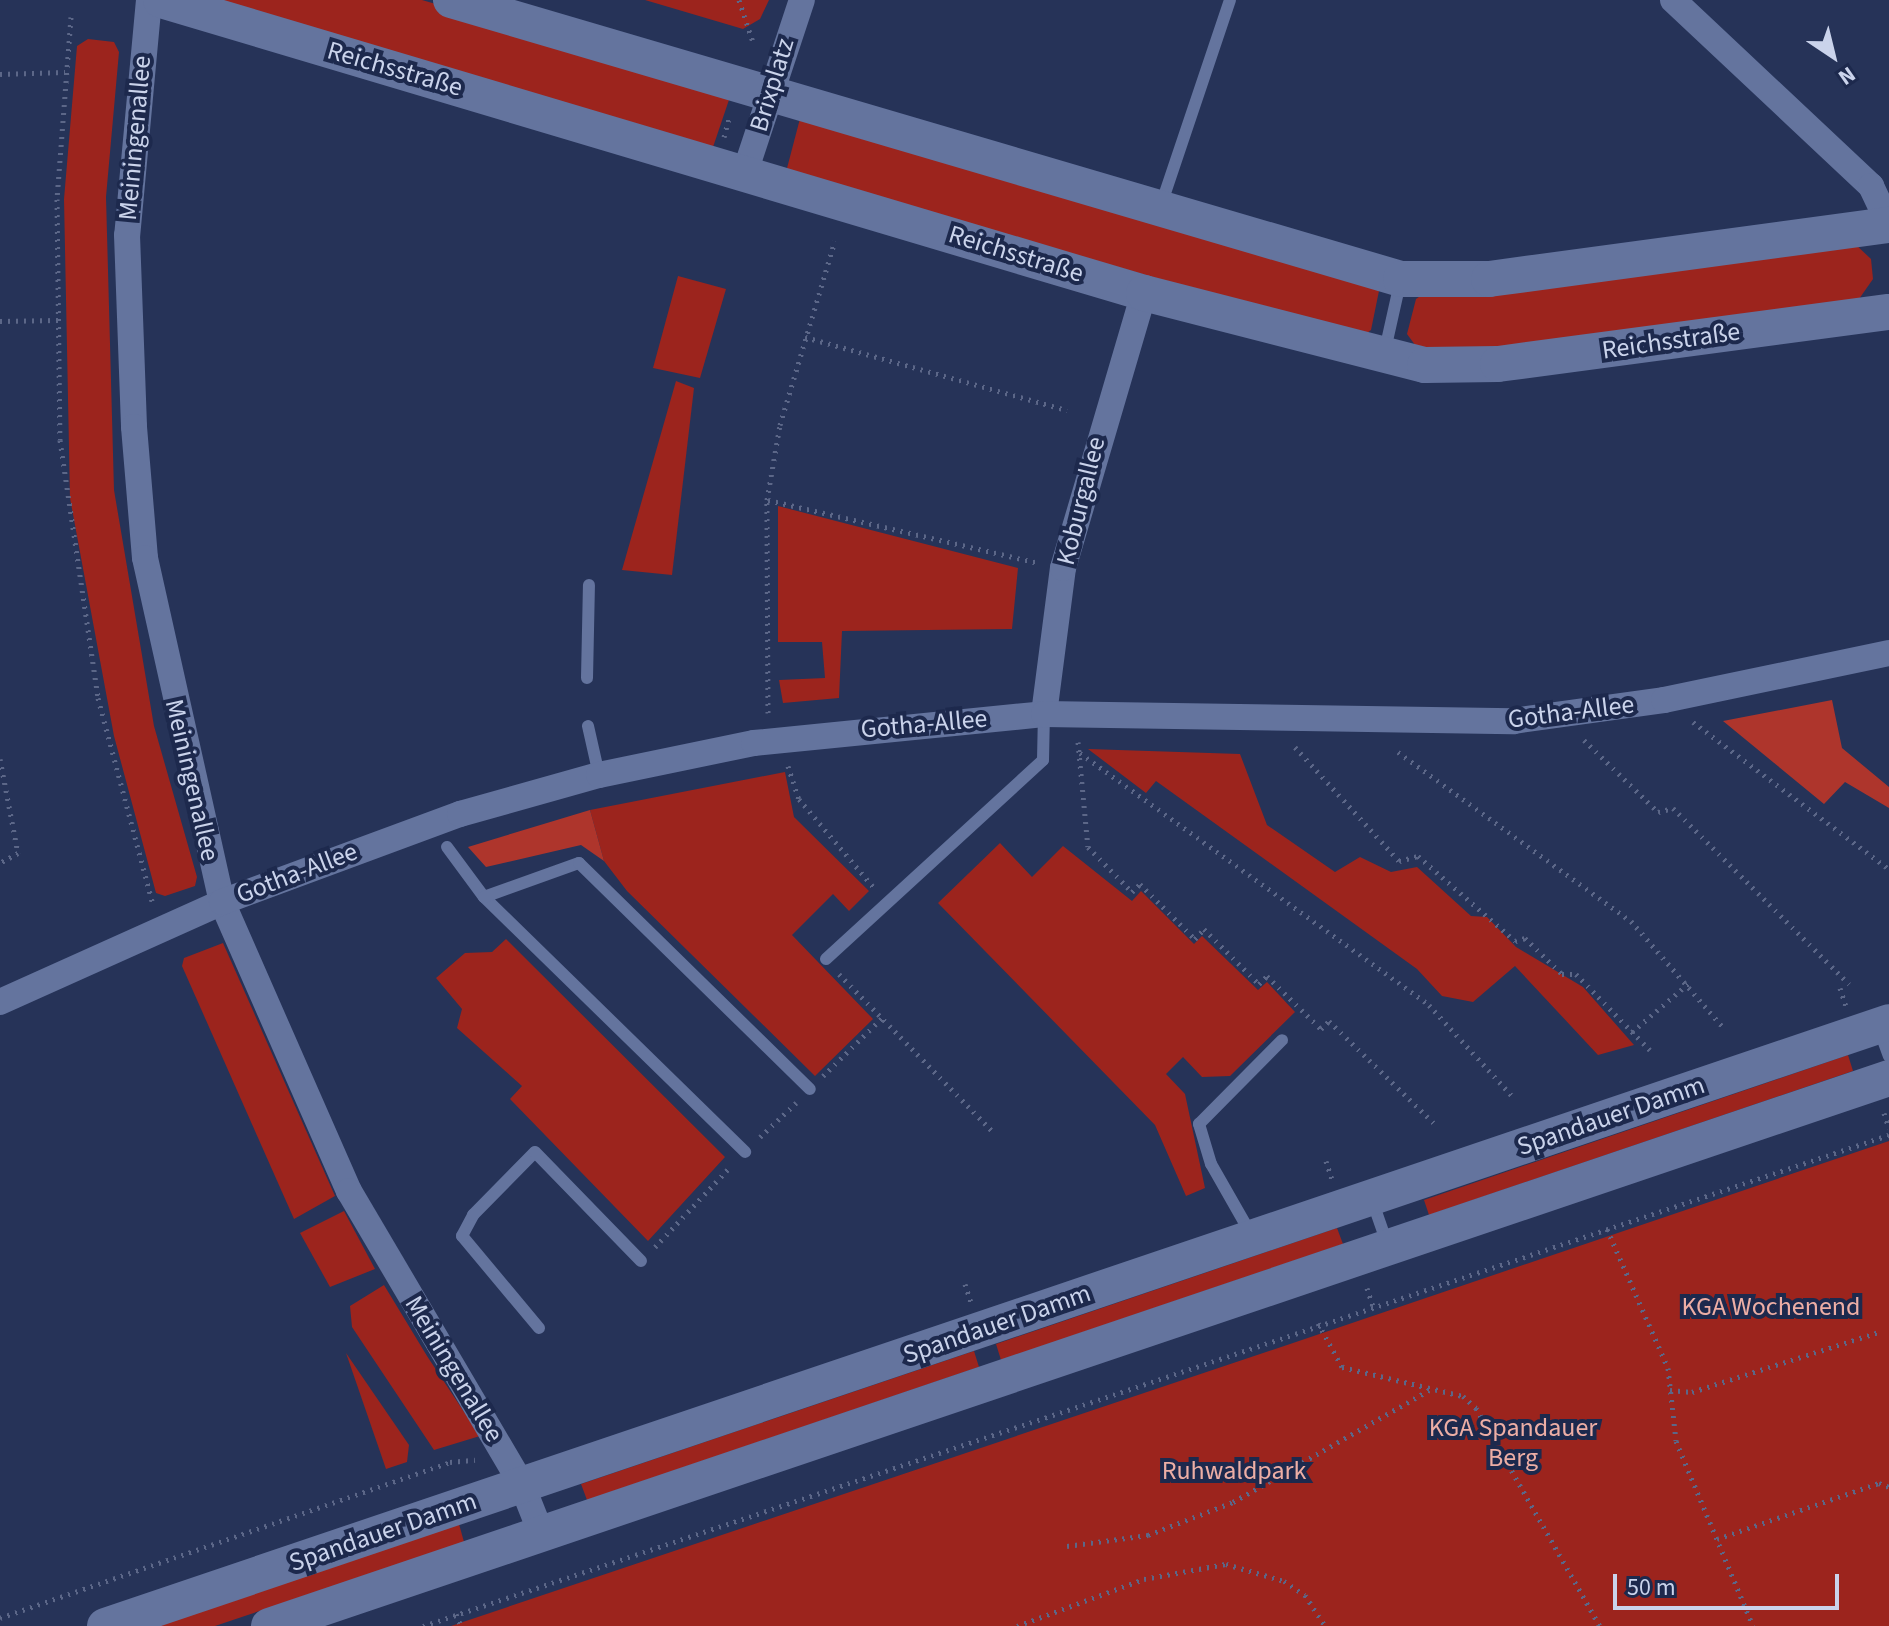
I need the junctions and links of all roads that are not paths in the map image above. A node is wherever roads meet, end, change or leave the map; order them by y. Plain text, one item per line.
1 (149, 0) edge
2 (161, 0) edge
3 (451, 0) edge
4 (802, 0) edge
5 (1230, 0) edge
6 (1673, 0) edge
7 (769, 95) junction
8 (733, 160) junction
9 (1161, 207) junction
10 (1889, 225) edge
11 (1401, 279) junction
12 (1144, 293) junction
13 (1889, 312) edge
14 (1384, 358) junction
15 (589, 585) dead end
16 (1889, 653) edge
17 (587, 678) dead end
18 (1044, 714) junction
19 (588, 726) dead end
20 (599, 775) junction
21 (447, 847) dead end
22 (484, 897) junction
23 (222, 902) junction
24 (826, 959) road end
25 (0, 1002) edge
26 (1885, 1035) edge
27 (1282, 1040) dead end
28 (1889, 1078) edge
29 (810, 1089) dead end
30 (745, 1152) dead end
31 (1371, 1197) junction
32 (1253, 1237) junction
33 (1389, 1247) junction
34 (641, 1261) dead end
35 (539, 1328) dead end
36 (522, 1485) junction
37 (541, 1533) junction
38 (105, 1626) edge
39 (269, 1626) edge

1 - 23 street, Meiningenallee
2 - 8 main road, Reichsstraße
3 - 7 main road
4 - 7 street, Brixplatz
5 - 9 lane
6 - 10 street
7 - 8 street, Brixplatz
7 - 9 main road
8 - 12 main road, Reichsstraße
9 - 11 main road
10 - 11 main road
11 - 14 lane
12 - 14 main road, Reichsstraße
12 - 18 street, Koburgallee
13 - 14 main road, Reichsstraße
15 - 17 lane
16 - 18 street, Gotha-Allee
18 - 20 street, Gotha-Allee
18 - 24 lane
19 - 20 lane
20 - 23 street, Gotha-Allee
21 - 22 lane
22 - 29 lane
22 - 30 lane
23 - 25 street, Gotha-Allee
23 - 36 street, Meiningenallee
26 - 31 main road, Spandauer Damm
27 - 32 lane
28 - 33 main road, Spandauer Damm
31 - 32 main road, Spandauer Damm
31 - 33 lane
32 - 36 main road, Spandauer Damm
33 - 37 main road, Spandauer Damm
34 - 35 lane
36 - 37 street, Meiningenallee
36 - 38 main road, Spandauer Damm
37 - 39 main road, Spandauer Damm

